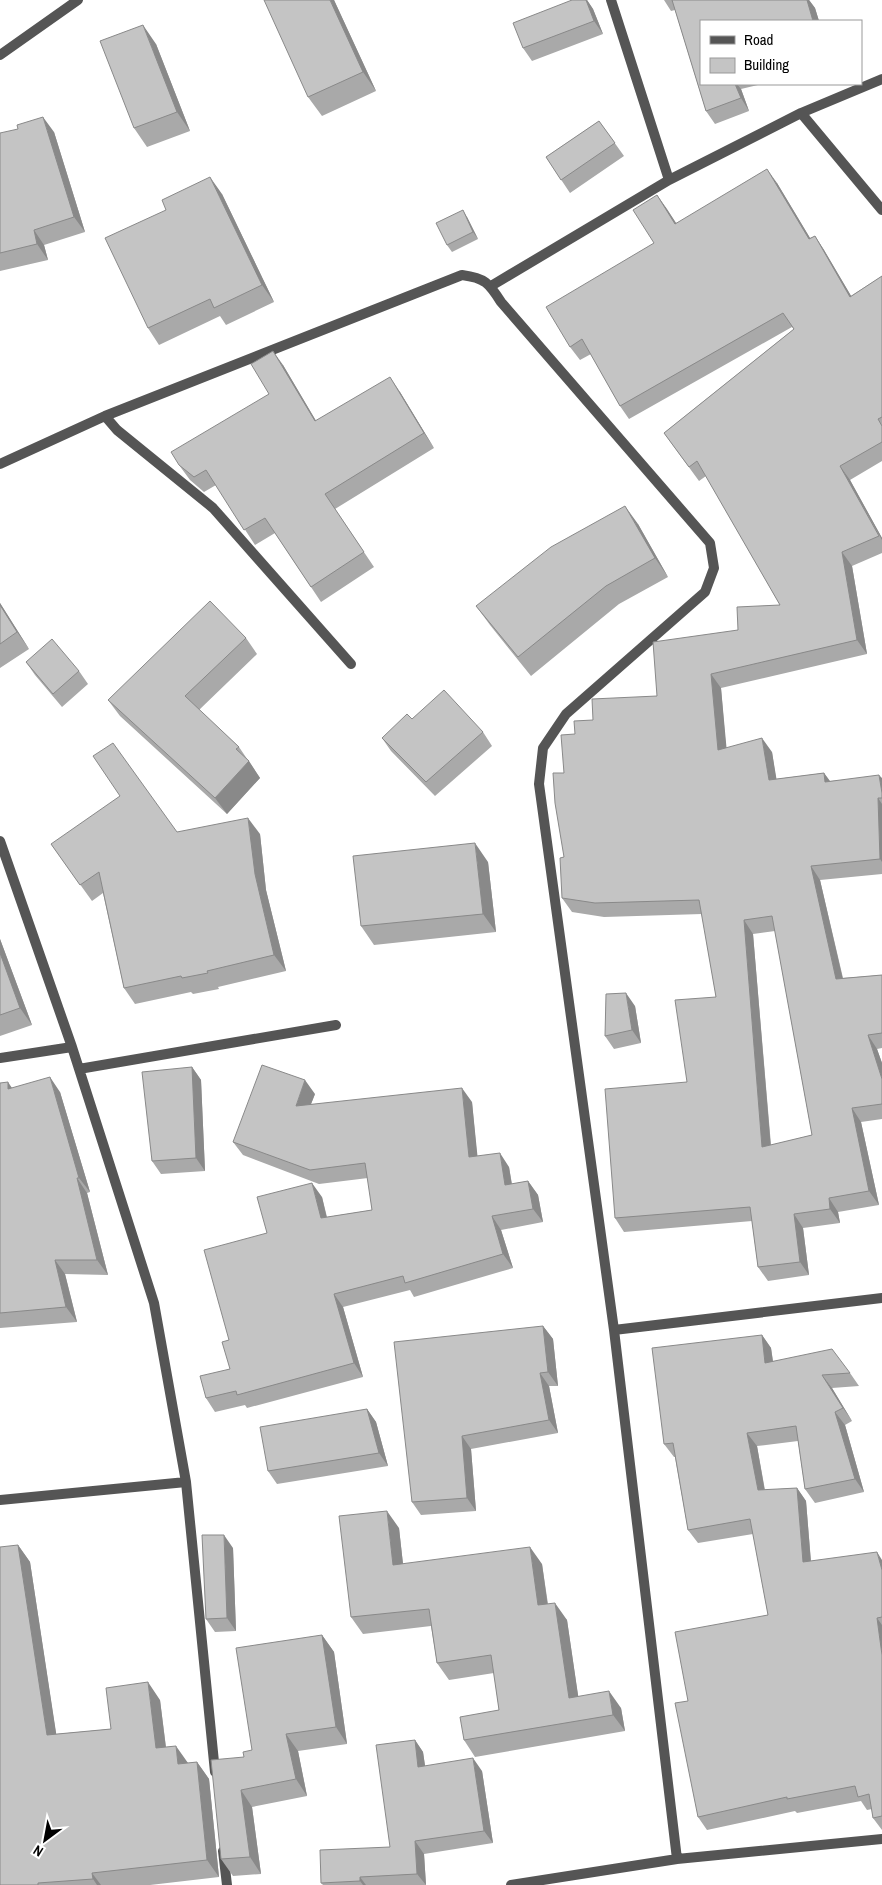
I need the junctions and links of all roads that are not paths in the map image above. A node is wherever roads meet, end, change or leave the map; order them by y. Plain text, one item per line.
1 (78, 0) edge
2 (611, 0) edge
3 (0, 55) edge
4 (882, 79) edge
5 (801, 113) junction
6 (669, 180) junction
7 (882, 210) edge
8 (491, 286) junction
9 (106, 416) junction
10 (0, 464) edge
11 (351, 664) dead end
12 (0, 841) edge
13 (336, 1025) dead end
14 (72, 1047) junction
15 (0, 1058) edge
16 (79, 1069) junction
17 (882, 1298) edge
18 (614, 1330) junction
19 (186, 1482) junction
20 (0, 1500) edge
21 (217, 1787) edge
22 (222, 1836) edge
23 (882, 1839) edge
24 (677, 1859) junction
25 (227, 1885) edge
26 (511, 1885) edge

1 - 3 street
2 - 6 street
4 - 5 street
5 - 6 street
5 - 7 street
6 - 8 street
8 - 9 street
8 - 18 street
9 - 10 street
9 - 11 street
12 - 14 street
13 - 16 street
14 - 15 street
14 - 16 street
16 - 19 street
17 - 18 street
18 - 24 street
19 - 20 street
19 - 21 street
22 - 25 street
23 - 24 street
24 - 26 street

